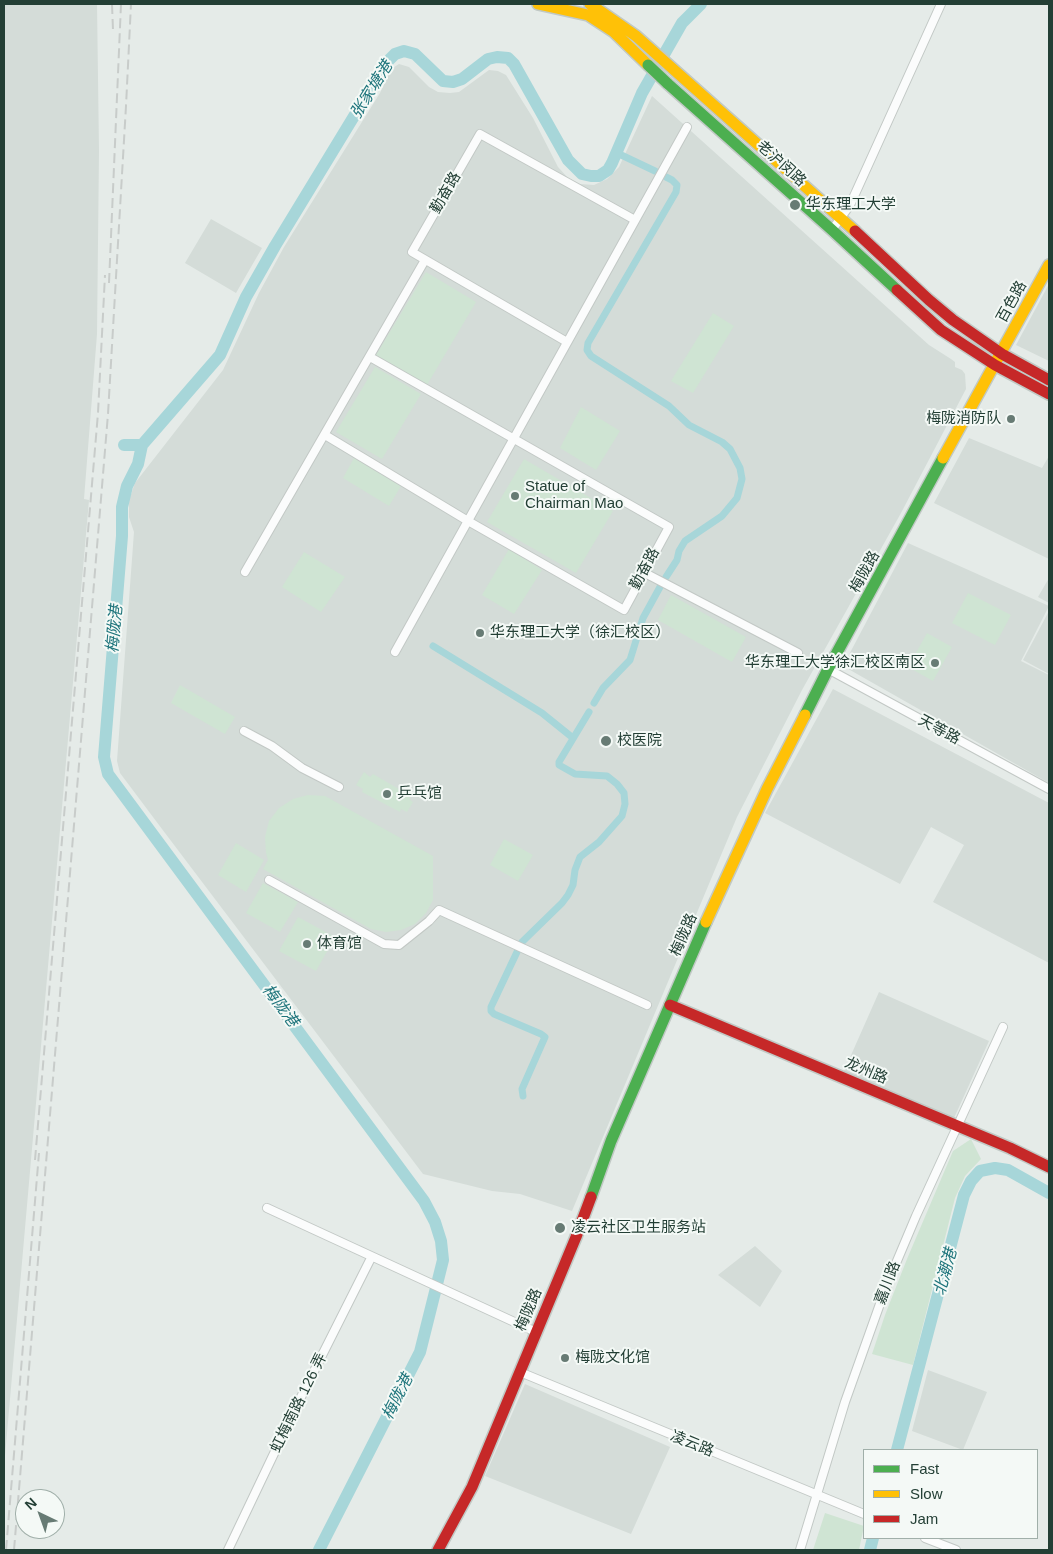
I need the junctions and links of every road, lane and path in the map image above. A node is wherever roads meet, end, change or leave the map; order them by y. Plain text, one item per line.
1 (538, 4) edge
2 (605, 4) edge
3 (941, 4) edge
4 (587, 7) edge
5 (620, 25) junction
6 (687, 127) dead end
7 (841, 218) junction
8 (635, 220) junction
9 (832, 230) junction
10 (425, 260) junction
11 (1049, 265) edge
12 (567, 342) junction
13 (1002, 354) junction
14 (370, 357) junction
15 (995, 365) junction
16 (1049, 380) edge
17 (1049, 394) edge
18 (324, 435) junction
19 (513, 438) junction
20 (468, 521) junction
21 (245, 572) dead end
22 (643, 572) junction
23 (395, 652) dead end
24 (798, 653) dead end
25 (828, 669) junction
26 (244, 731) dead end
27 (339, 787) dead end
28 (1049, 789) edge
29 (269, 880) dead end
30 (647, 1005) dead end
31 (670, 1005) junction
32 (1003, 1027) dead end
33 (957, 1126) junction
34 (1049, 1167) edge
35 (267, 1208) dead end
36 (371, 1258) junction
37 (536, 1332) junction
38 (520, 1372) junction
39 (818, 1495) junction
40 (863, 1514) edge
41 (928, 1539) edge
42 (228, 1550) edge
43 (438, 1550) edge
44 (800, 1550) edge
45 (956, 1550) edge

1 - 4 street, 老沪闵路
2 - 5 street
3 - 7 street
4 - 5 street, 老沪闵路
4 - 9 street, 老沪闵路, bridge
5 - 7 street, 老沪闵路
6 - 8 street
7 - 9 street
7 - 13 street, 老沪闵路
8 - 10 street, 勤奋路
8 - 12 street
9 - 15 street, 老沪闵路
10 - 12 street
10 - 14 street
11 - 13 street, 百色路
12 - 19 street
13 - 15 street, 梅陇路
13 - 16 street, 老沪闵路
14 - 18 street
14 - 19 street, 勤奋路
15 - 17 street, 老沪闵路
15 - 25 street, 梅陇路
18 - 20 street, 勤奋路
18 - 21 street
19 - 20 street
19 - 22 street, 勤奋路
20 - 22 street, 勤奋路
20 - 23 street
22 - 24 street
25 - 28 street, 天等路
25 - 31 street, 梅陇路
26 - 27 street
29 - 30 street
31 - 33 street, 龙州路
31 - 37 street, 梅陇路
32 - 33 street, 嘉川路
33 - 34 street, 龙州路
33 - 39 street, 嘉川路
35 - 36 street
36 - 37 street
36 - 42 street, 虹梅南路 126 弄
37 - 38 street, 梅陇路
38 - 39 street, 凌云路
38 - 43 street, 梅陇路
39 - 40 street, 凌云路
39 - 44 street, 嘉川路
41 - 45 street

